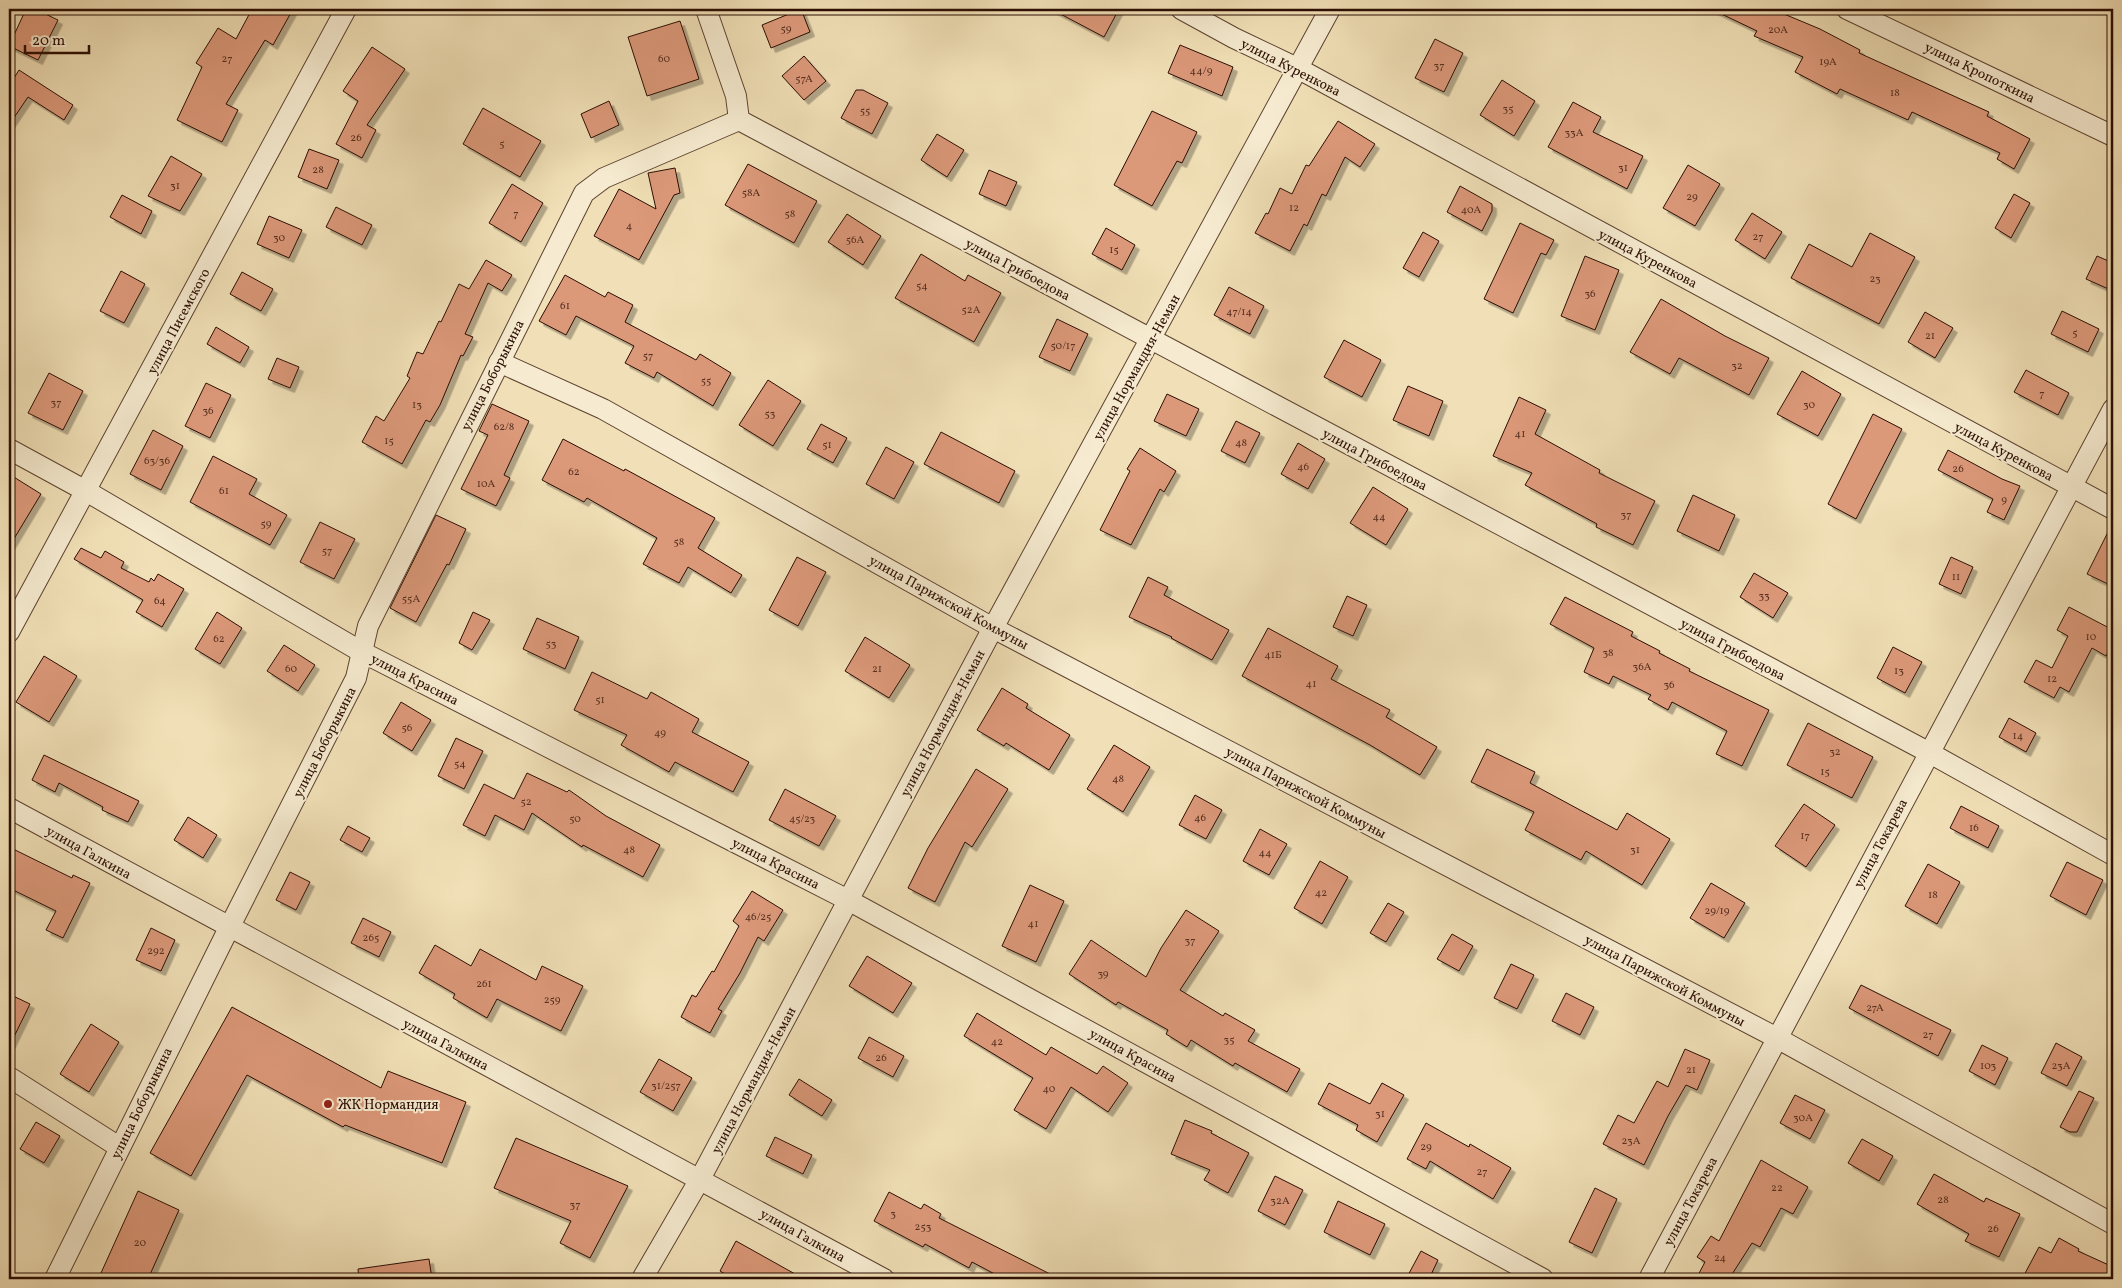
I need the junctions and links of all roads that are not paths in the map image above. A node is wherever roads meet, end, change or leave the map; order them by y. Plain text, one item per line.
1 (346, 9) edge
2 (706, 9) edge
3 (1181, 9) edge
4 (1330, 9) edge
5 (1847, 9) edge
6 (1299, 69) junction
7 (739, 120) junction
8 (2113, 136) edge
9 (1151, 340) junction
10 (499, 362) junction
11 (2113, 409) edge
12 (9, 449) edge
13 (2071, 487) junction
14 (86, 491) junction
15 (2113, 509) edge
16 (993, 628) junction
17 (9, 632) edge
18 (360, 651) junction
19 (1928, 752) junction
20 (9, 808) edge
21 (2113, 855) edge
22 (848, 900) junction
23 (228, 928) junction
24 (1776, 1038) junction
25 (9, 1076) edge
26 (119, 1147) junction
27 (700, 1179) junction
28 (2113, 1224) edge
29 (55, 1279) edge
30 (642, 1279) edge
31 (884, 1279) edge
32 (1543, 1279) edge
33 (1649, 1279) edge

1 - 14 street, улица Писемского
2 - 7 street
3 - 6 street, улица Куренкова
4 - 6 street, улица Нормандия-Неман
5 - 8 street, улица Кропоткина
6 - 9 street, улица Нормандия-Неман
6 - 13 street, улица Куренкова
7 - 9 street, улица Грибоедова
7 - 10 street, улица Боборыкина
9 - 16 street, улица Нормандия-Неман
9 - 19 street, улица Грибоедова
10 - 16 street, улица Парижской Коммуны
10 - 18 street, улица Боборыкина
11 - 13 street, улица Токарева
12 - 14 street, улица Красина
13 - 15 street, улица Куренкова
13 - 19 street, улица Токарева
14 - 17 street, улица Писемского
14 - 18 street, улица Красина
16 - 22 street, улица Нормандия-Неман
16 - 24 street, улица Парижской Коммуны
18 - 22 street, улица Красина
18 - 23 street, улица Боборыкина
19 - 21 street, улица Грибоедова
19 - 24 street, улица Токарева
20 - 23 street, улица Галкина
22 - 27 street, улица Нормандия-Неман
22 - 32 street, улица Красина
23 - 26 street, улица Боборыкина
23 - 27 street, улица Галкина
24 - 28 street, улица Парижской Коммуны
24 - 33 street, улица Токарева
25 - 26 street
26 - 29 street, улица Боборыкина
27 - 30 street, улица Нормандия-Неман
27 - 31 street, улица Галкина

